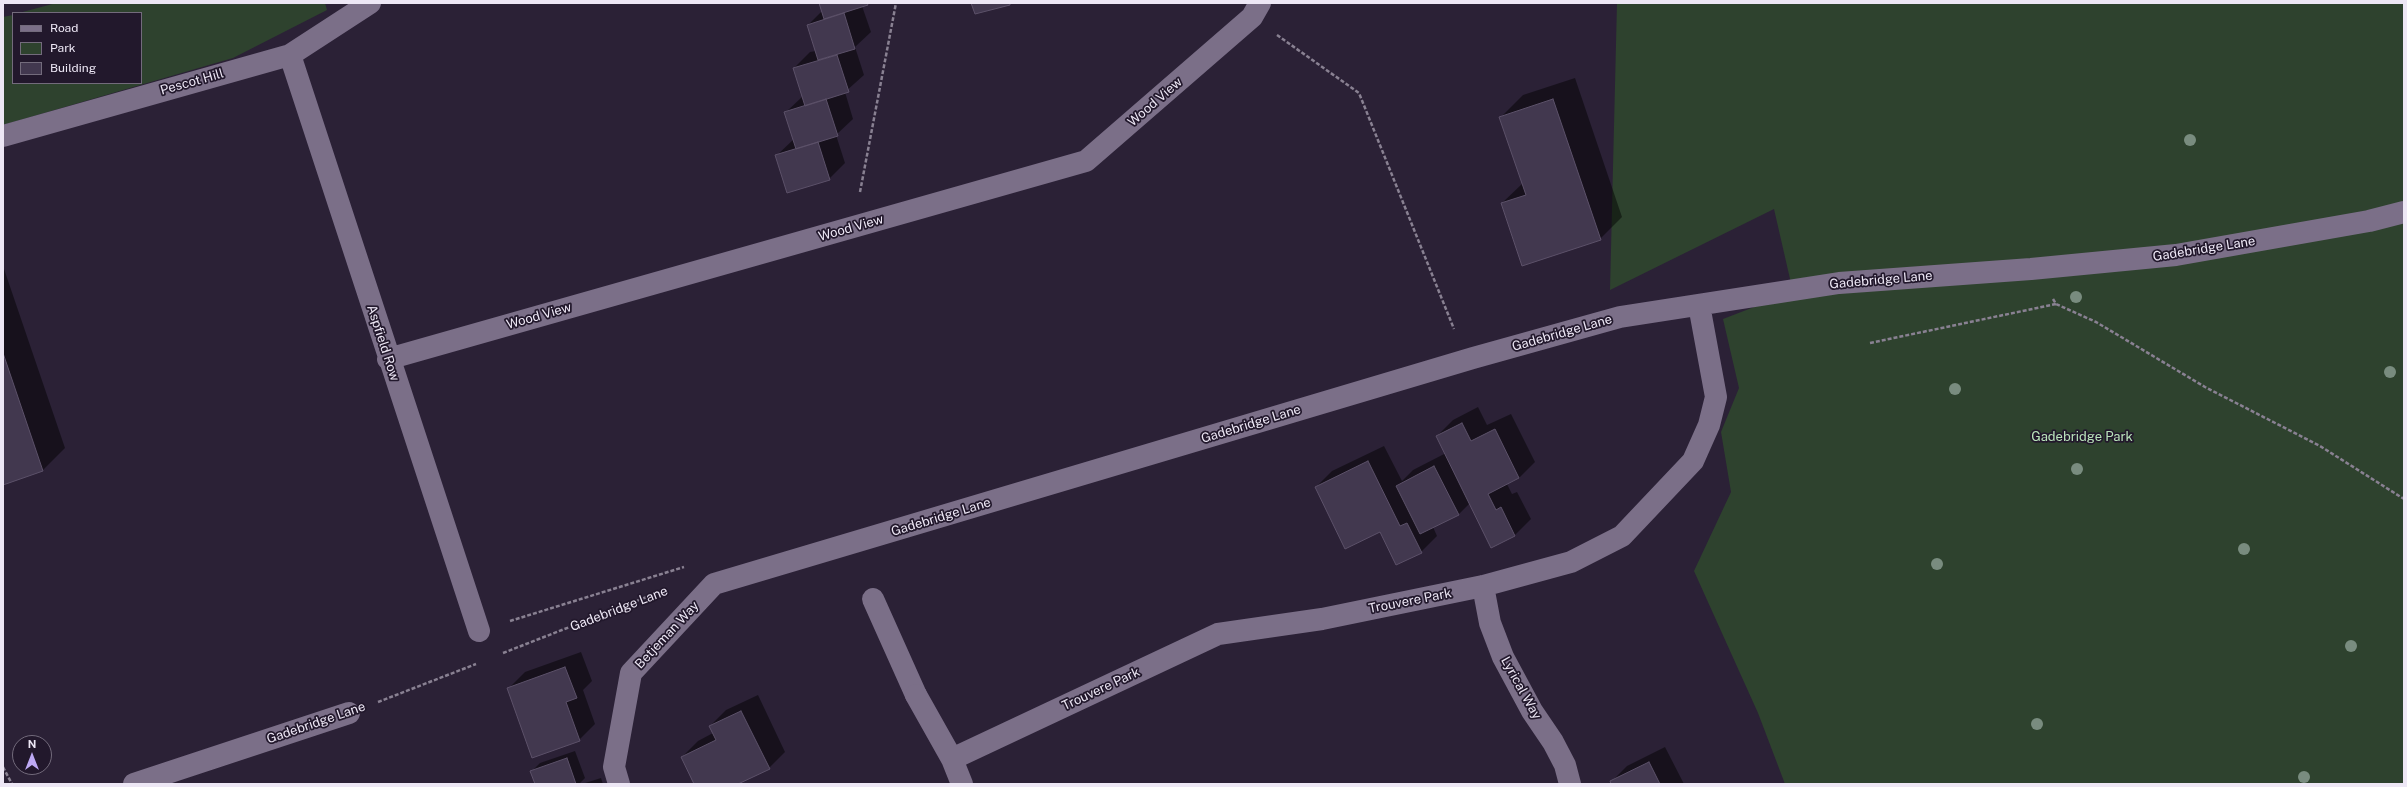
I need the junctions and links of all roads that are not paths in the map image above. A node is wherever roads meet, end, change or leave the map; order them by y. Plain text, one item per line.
1 (370, 3) edge
2 (1256, 10) edge
3 (290, 54) junction
4 (3, 136) edge
5 (2404, 212) edge
6 (1700, 305) junction
7 (388, 359) junction
8 (714, 584) joint
9 (1483, 586) junction
10 (873, 599) dead end
11 (479, 631) dead end
12 (349, 713) road end
13 (952, 759) junction
14 (134, 784) edge
15 (619, 784) edge
16 (962, 784) edge
17 (1570, 784) edge

1 - 3 street, Pescot Hill
2 - 7 street, Wood View
3 - 4 street, Pescot Hill
3 - 7 street, Aspfield Row
5 - 6 street, Gadebridge Lane
6 - 8 street, Gadebridge Lane
6 - 9 street, Trouvere Park
7 - 11 street, Aspfield Row
8 - 15 street, Betjeman Way
9 - 13 street, Trouvere Park
9 - 17 street, Lyrical Way
10 - 13 street
12 - 14 street, Gadebridge Lane
13 - 16 street

